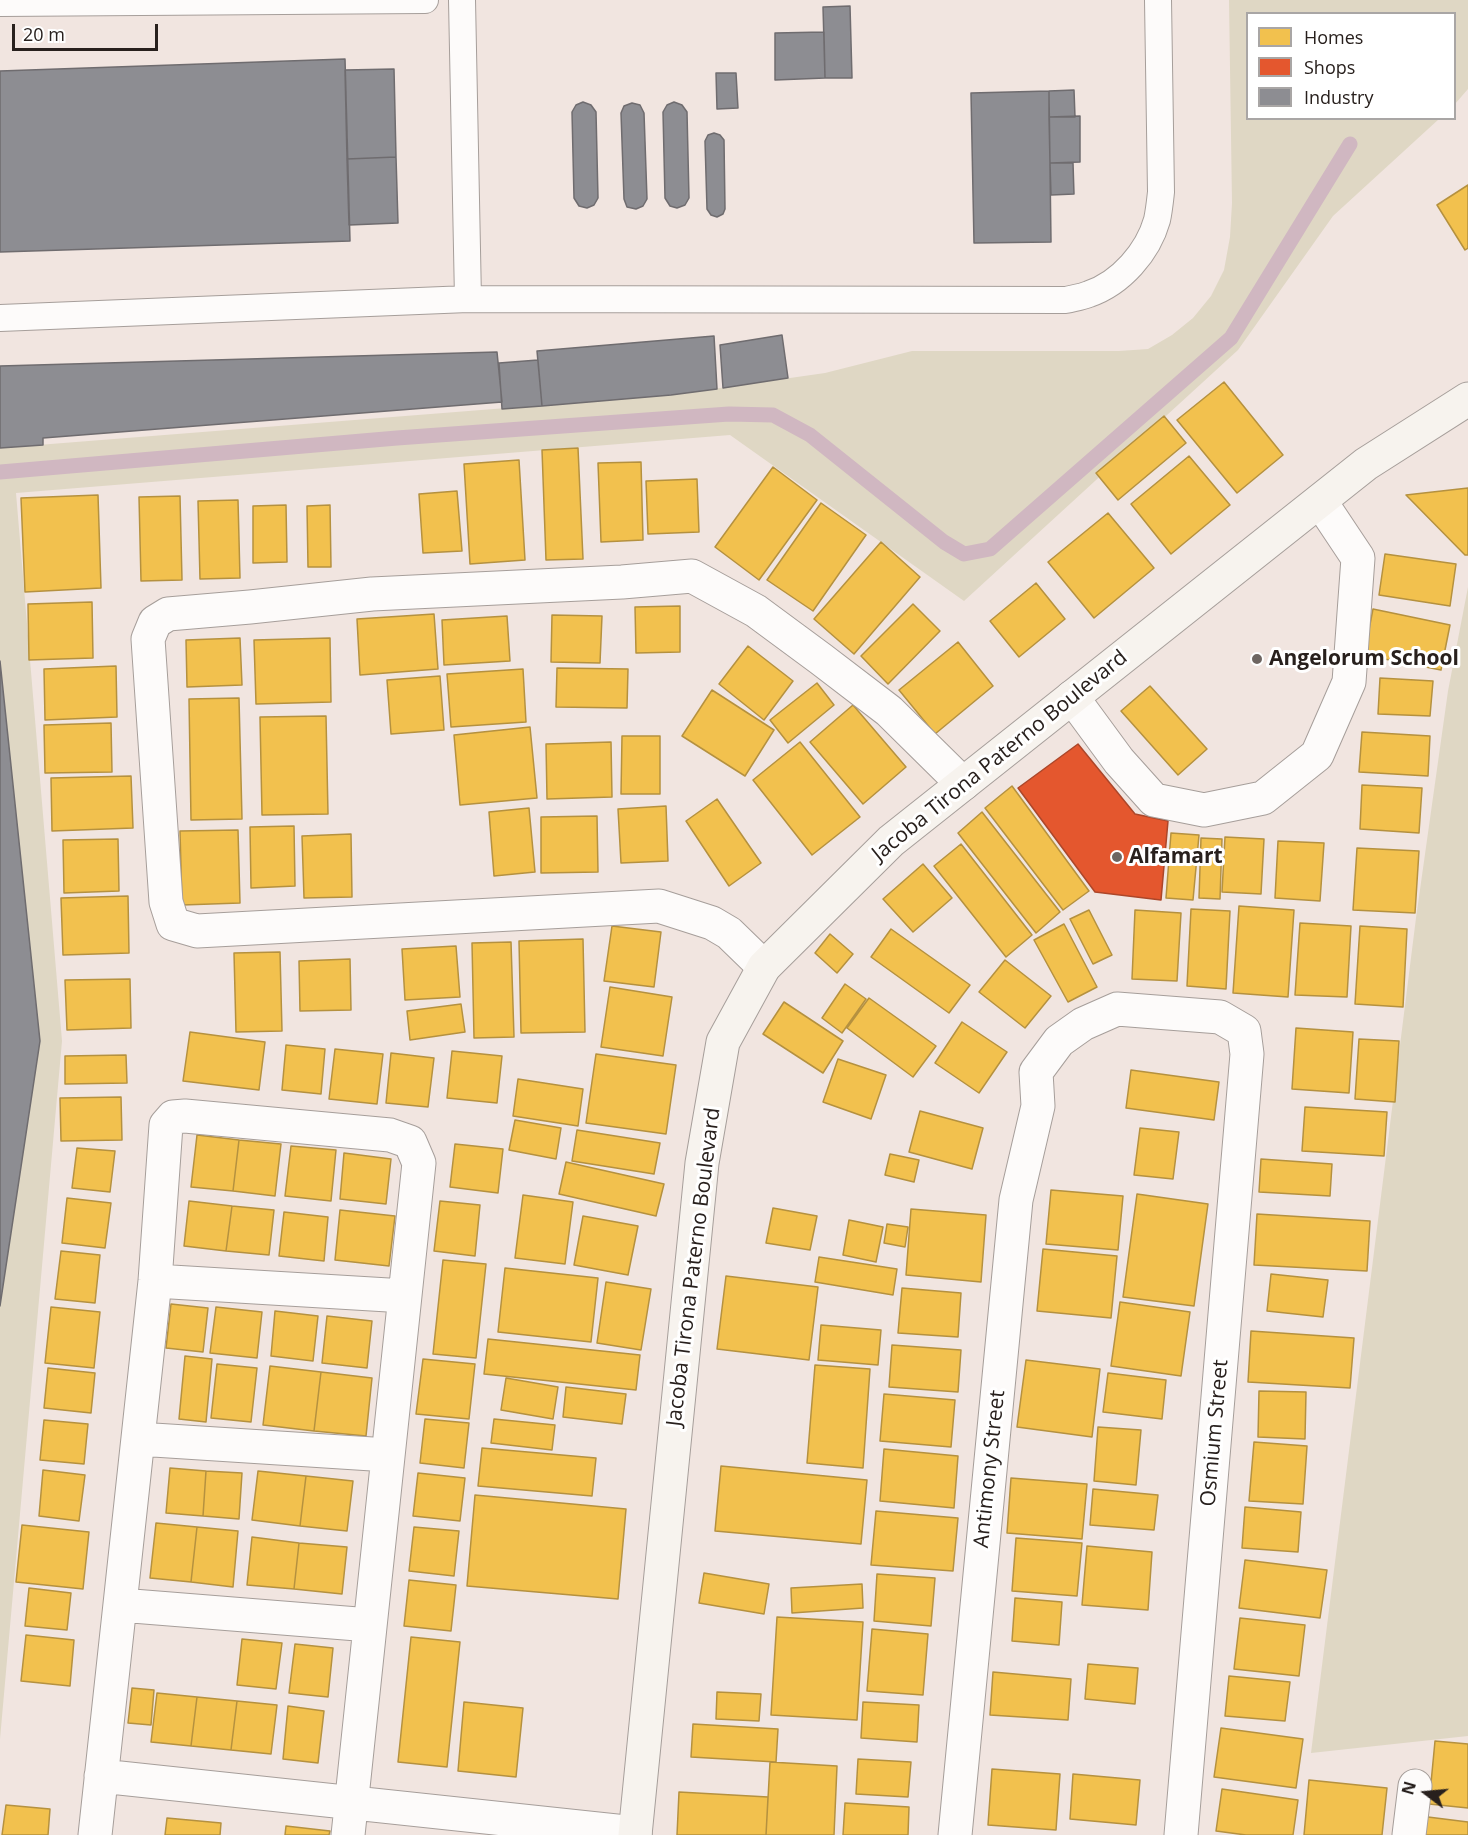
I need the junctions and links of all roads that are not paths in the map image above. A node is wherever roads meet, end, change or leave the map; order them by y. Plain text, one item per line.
1 (425, 0) edge
2 (462, 0) edge
3 (1158, 0) edge
4 (0, 3) edge
5 (468, 299) junction
6 (0, 318) edge
7 (1468, 399) edge
8 (1320, 501) junction
9 (1072, 696) junction
10 (963, 784) junction
11 (764, 967) junction
12 (1244, 1031) joint
13 (155, 1281) junction
14 (405, 1296) junction
15 (138, 1439) junction
16 (388, 1455) junction
17 (120, 1605) junction
18 (370, 1625) junction
19 (101, 1776) junction
20 (1415, 1786) dead end
21 (351, 1802) junction
22 (635, 1834) edge
23 (94, 1835) edge
24 (348, 1835) edge
25 (955, 1835) edge
26 (1181, 1835) edge
27 (1409, 1835) edge

1 - 4 lane
2 - 5 lane
3 - 5 lane
5 - 6 lane
7 - 8 street, Jacoba Tirona Paterno Boulevard
8 - 9 street, Jacoba Tirona Paterno Boulevard
8 - 9 street
9 - 10 street, Jacoba Tirona Paterno Boulevard
10 - 11 street, Jacoba Tirona Paterno Boulevard
10 - 11 street
11 - 22 street, Jacoba Tirona Paterno Boulevard
12 - 25 street, Antimony Street
12 - 26 street, Osmium Street
13 - 14 street
13 - 14 street
13 - 15 street
14 - 16 street
15 - 16 street
15 - 17 street
16 - 18 street
17 - 18 street
17 - 19 street
18 - 21 street
19 - 21 street
19 - 23 street
20 - 27 street
21 - 22 street
21 - 24 street

